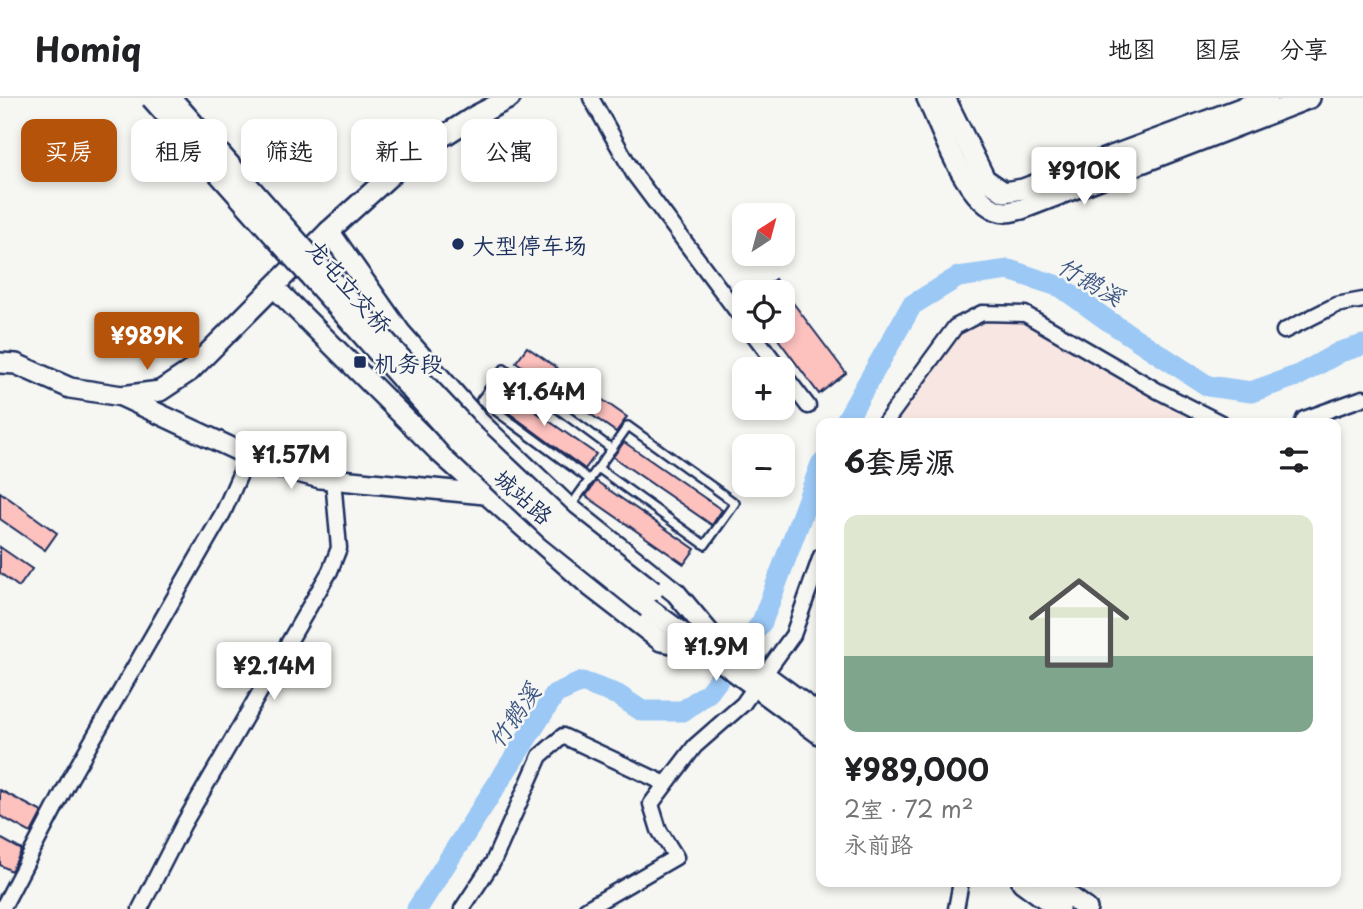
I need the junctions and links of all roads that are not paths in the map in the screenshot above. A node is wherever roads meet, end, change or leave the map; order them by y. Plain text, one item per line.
1 (151, 98) edge
2 (171, 98) edge
3 (510, 98) edge
4 (591, 98) edge
5 (927, 98) edge
6 (945, 98) edge
7 (1268, 98) edge
8 (1310, 98) edge
9 (329, 231) junction
10 (274, 287) junction
11 (1363, 300) edge
12 (732, 305) edge
13 (1284, 331) dead end
14 (0, 363) edge
15 (795, 389) edge
16 (122, 396) junction
17 (1361, 401) edge
18 (808, 406) dead end
19 (888, 418) edge
20 (1211, 418) edge
21 (1307, 418) edge
22 (612, 449) junction
23 (248, 456) junction
24 (598, 468) junction
25 (334, 479) junction
26 (590, 480) junction
27 (485, 494) junction
28 (570, 508) junction
29 (816, 570) edge
30 (650, 600) junction
31 (710, 644) junction
32 (756, 678) junction
33 (816, 713) edge
34 (816, 731) edge
35 (666, 784) junction
36 (960, 887) edge
37 (1029, 887) edge
38 (1057, 887) edge
39 (2, 909) edge
40 (139, 909) edge
41 (462, 909) edge
42 (586, 909) edge
43 (956, 909) edge
44 (1059, 909) edge
45 (1087, 909) edge

1 - 30 main road, 龙屯立交桥, bridge
2 - 30 main road, 龙屯立交桥, bridge
3 - 9 main road
4 - 12 street
5 - 8 main road
6 - 7 main road
9 - 10 main road
9 - 28 main road, 城站路
10 - 16 main road
10 - 27 main road, 城站路
11 - 13 street
14 - 16 main road
15 - 18 street
16 - 23 main road
17 - 21 street
19 - 20 street
22 - 24 lane
22 - 24 lane
22 - 26 lane
23 - 25 main road
23 - 39 street
24 - 26 lane
25 - 27 main road
25 - 40 street
26 - 28 lane
27 - 31 main road, 城站路
28 - 31 main road, 城站路
29 - 32 street
30 - 31 main road, 城站路
31 - 32 main road, 城站路
32 - 33 main road, 城站路
32 - 34 main road, 城站路
32 - 35 street
35 - 41 street
35 - 42 street
36 - 43 street
37 - 44 main road
38 - 45 main road

